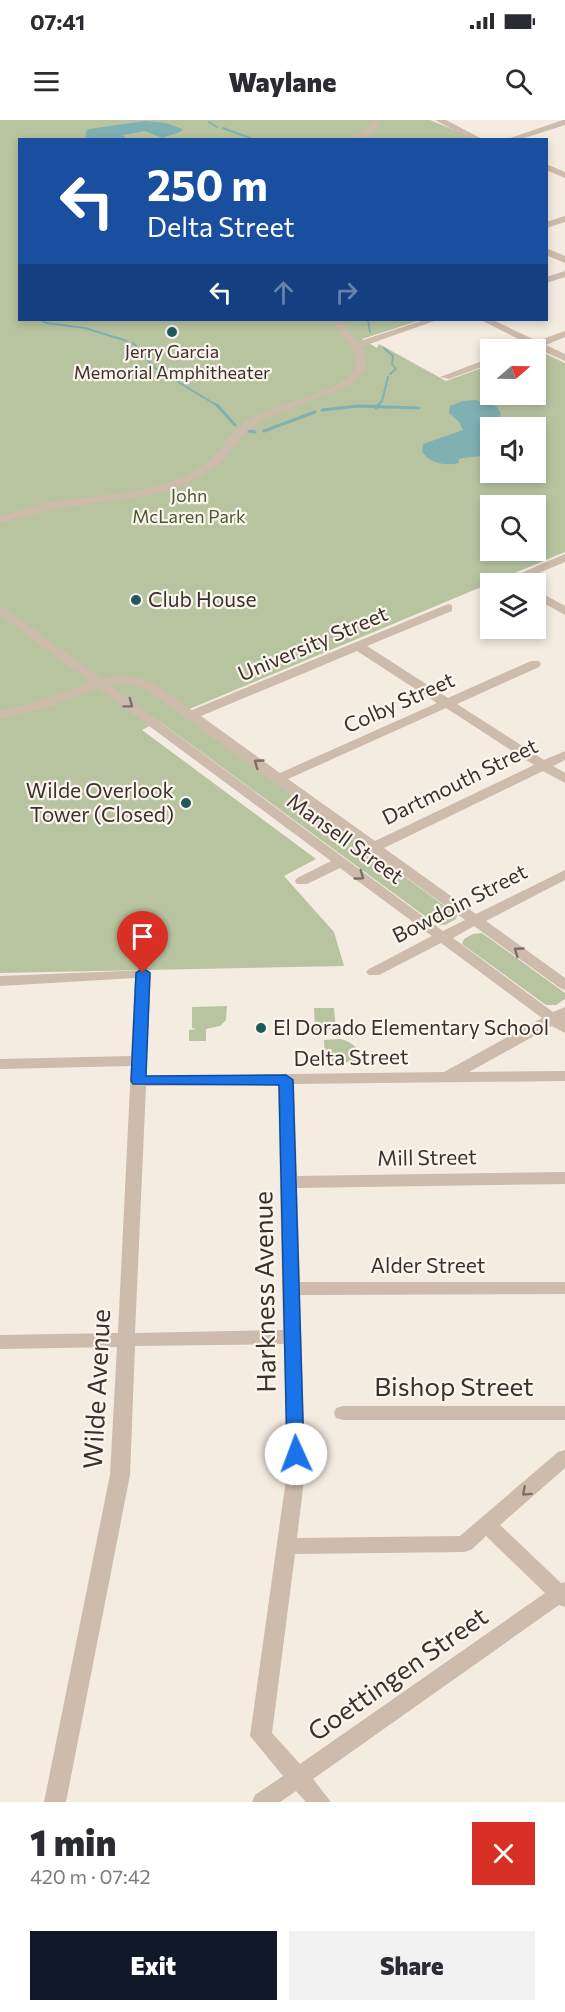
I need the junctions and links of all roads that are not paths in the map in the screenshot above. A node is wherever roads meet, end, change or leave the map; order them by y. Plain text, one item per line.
1 (377, 120) edge
2 (439, 120) edge
3 (565, 122) edge
4 (357, 138) edge
5 (476, 138) edge
6 (514, 138) edge
7 (565, 219) edge
8 (548, 224) edge
9 (548, 252) edge
10 (565, 260) edge
11 (565, 274) edge
12 (548, 279) edge
13 (338, 321) edge
14 (429, 321) edge
15 (488, 321) edge
16 (565, 334) edge
17 (526, 339) edge
18 (546, 341) edge
19 (357, 345) junction
20 (546, 348) edge
21 (565, 358) edge
22 (480, 365) edge
23 (445, 377) dead end
24 (0, 520) edge
25 (565, 558) edge
26 (533, 573) edge
27 (546, 600) edge
28 (448, 608) dead end
29 (0, 609) edge
30 (565, 611) edge
31 (358, 646) junction
32 (535, 664) dead end
33 (101, 682) junction
34 (448, 703) junction
35 (0, 715) edge
36 (192, 715) junction
37 (565, 755) edge
38 (544, 765) junction
39 (279, 778) junction
40 (565, 779) edge
41 (374, 847) junction
42 (341, 862) junction
43 (565, 874) edge
44 (302, 881) dead end
45 (476, 920) junction
46 (443, 936) junction
47 (374, 972) dead end
48 (0, 981) edge
49 (565, 985) edge
50 (561, 1020) edge
51 (139, 1061) junction
52 (0, 1064) edge
53 (565, 1076) edge
54 (446, 1078) junction
55 (286, 1080) junction
56 (139, 1081) junction
57 (565, 1178) edge
58 (289, 1182) junction
59 (565, 1288) edge
60 (291, 1289) junction
61 (292, 1337) junction
62 (127, 1341) junction
63 (0, 1342) edge
64 (343, 1413) dead end
65 (565, 1413) edge
66 (565, 1457) edge
67 (488, 1526) junction
68 (287, 1546) junction
69 (563, 1594) edge
70 (298, 1778) junction
71 (55, 1802) edge
72 (263, 1802) edge
73 (320, 1802) edge

1 - 4 street
2 - 5 street
3 - 6 street
7 - 8 street
9 - 10 street
11 - 12 street
13 - 19 street
14 - 19 street
15 - 17 street
16 - 18 street
19 - 24 street
20 - 21 street
22 - 23 street
25 - 26 street
27 - 30 street
28 - 31 street, University Street
29 - 33 street, Mansell Street
31 - 34 street
31 - 36 street, University Street
32 - 34 street, Colby Street
33 - 35 street
33 - 36 street, Mansell Street
33 -> 42 street, Mansell Street
34 - 38 street
34 - 39 street, Colby Street
39 -> 36 street, Mansell Street
37 - 38 street, Dartmouth Street
38 - 40 street
38 - 41 street, Dartmouth Street
39 - 41 street, Mansell Street
41 - 45 street, Mansell Street
42 - 44 street
42 -> 46 street, Mansell Street
43 - 45 street, Bowdoin Street
45 - 46 street, Bowdoin Street
49 -> 45 street, Mansell Street
46 - 47 street, Bowdoin Street
46 - 50 street, Mansell Street
48 - 51 street, Wilde Avenue
50 - 54 street
51 - 52 street
51 - 56 street, Wilde Avenue
53 - 54 street, Delta Street
54 - 55 street, Delta Street
55 - 56 street, Delta Street
55 - 58 street, Harkness Avenue
56 - 62 street, Wilde Avenue
57 - 58 street, Mill Street
58 - 60 street, Harkness Avenue
59 - 60 street, Alder Street
60 - 61 street, Harkness Avenue
61 - 62 street
61 - 68 street, Harkness Avenue
62 - 63 street
62 - 71 street, Wilde Avenue
64 - 65 street, Bishop Street
66 -> 67 street
67 - 68 street
67 - 69 street
68 - 70 street, Harkness Avenue
69 - 70 street, Goettingen Street
70 - 72 street, Goettingen Street
70 - 73 street, Harkness Avenue

